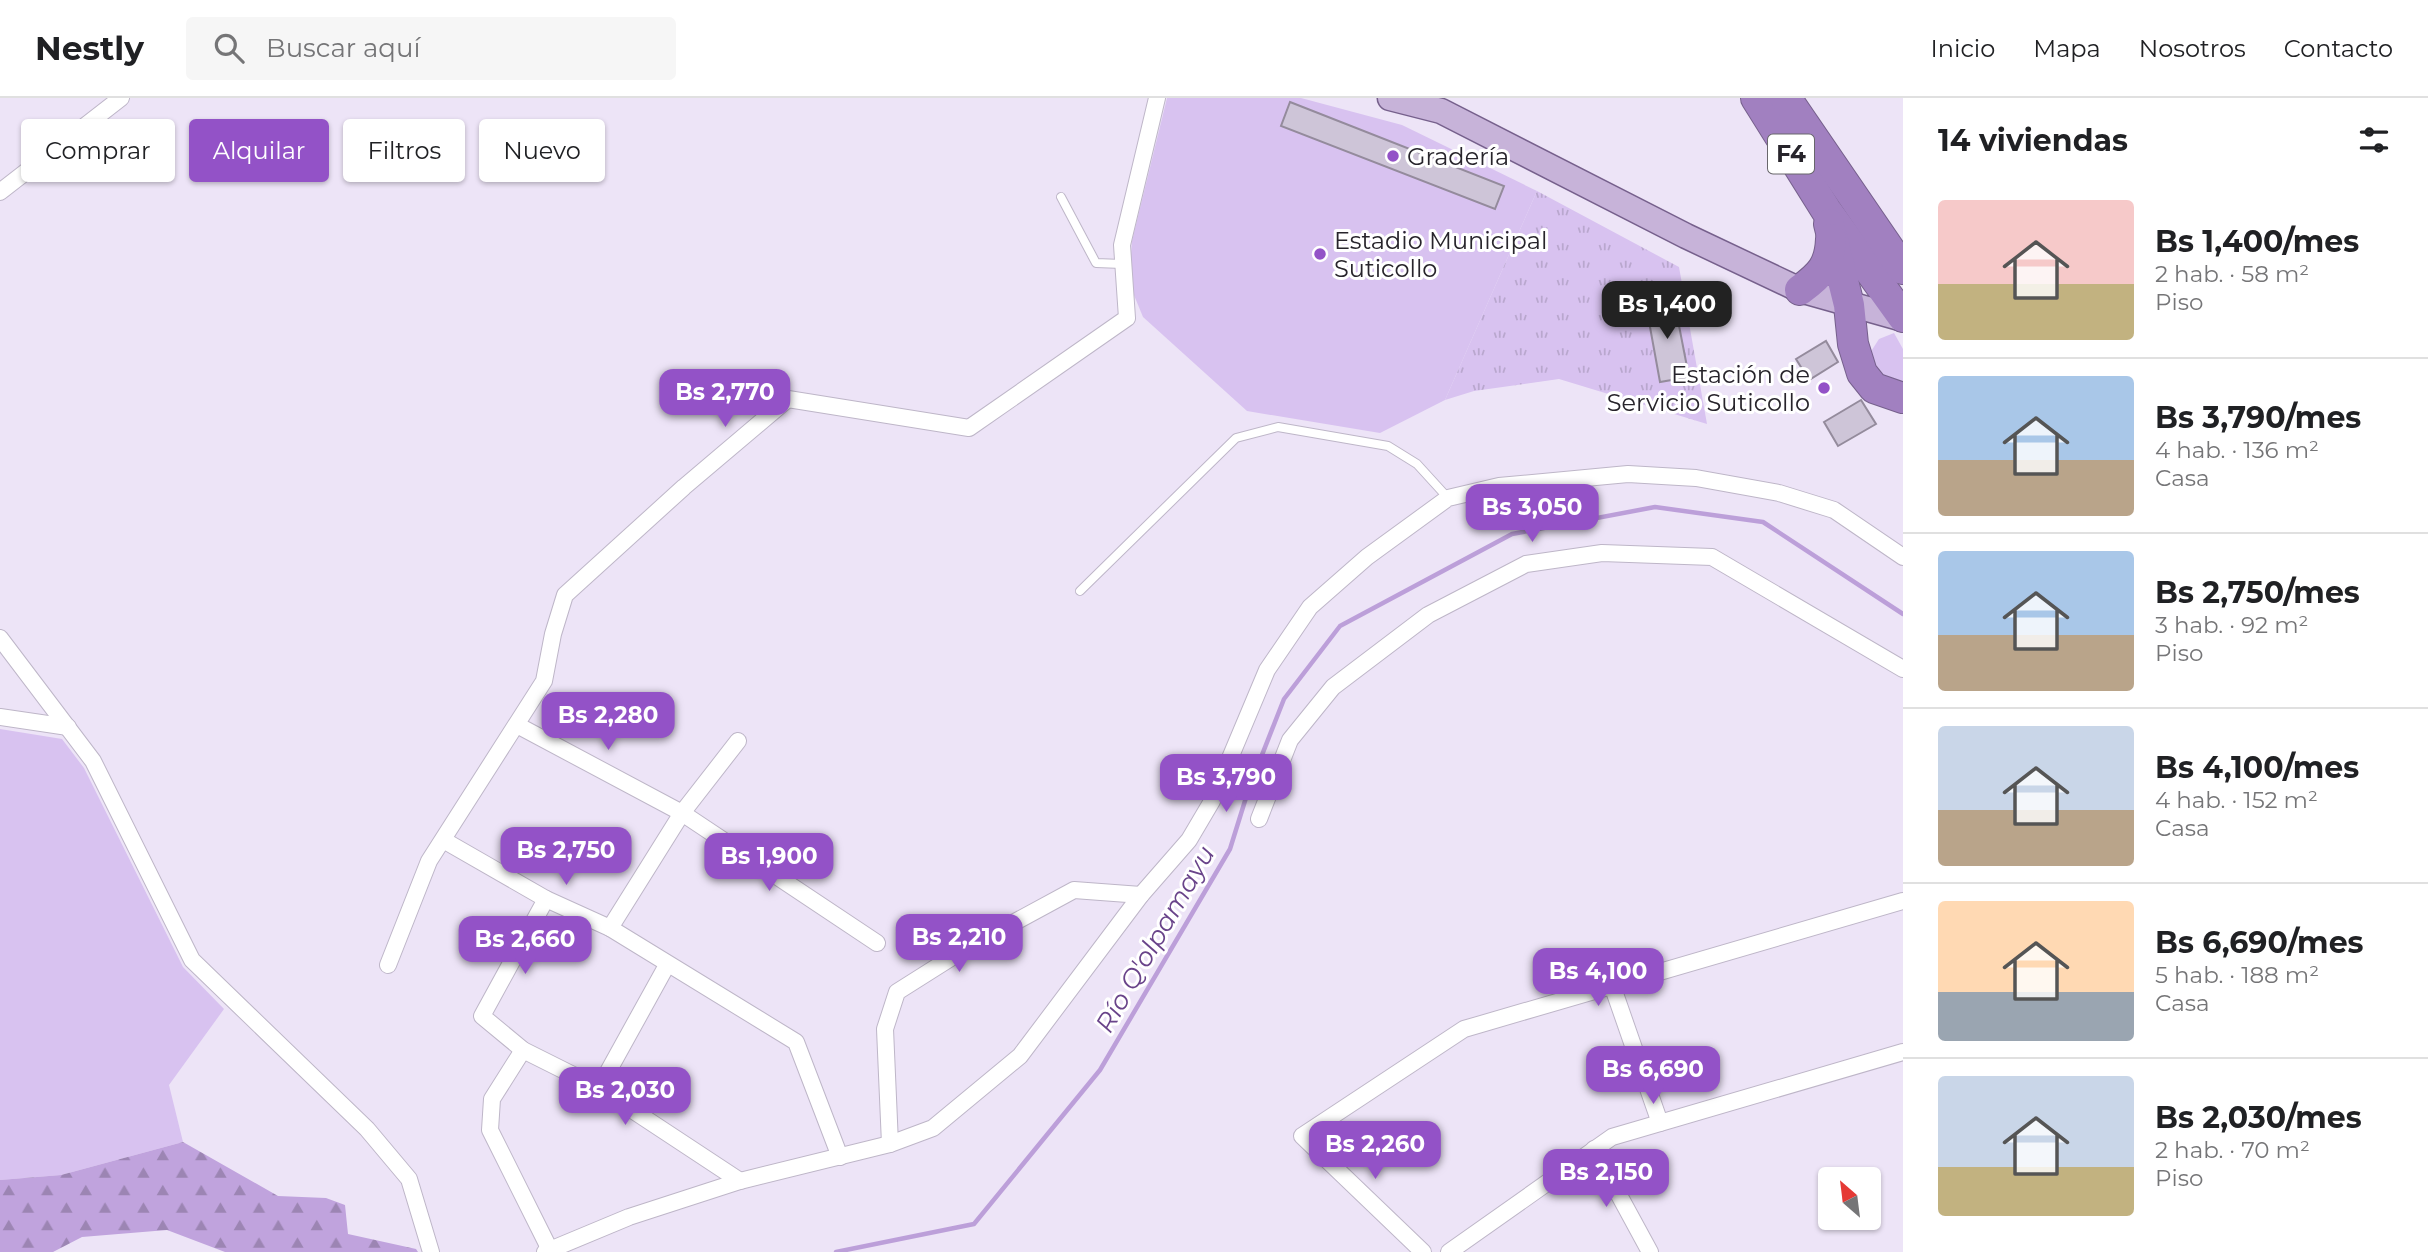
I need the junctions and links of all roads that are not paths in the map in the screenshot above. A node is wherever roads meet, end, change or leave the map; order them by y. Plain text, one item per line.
1 (121, 98) edge
2 (1157, 98) edge
3 (1390, 98) edge
4 (1756, 98) edge
5 (1786, 98) edge
6 (0, 192) edge
7 (1061, 197) dead end
8 (1829, 224) junction
9 (1122, 264) junction
10 (1903, 270) edge
11 (1800, 290) junction
12 (1849, 305) junction
13 (1903, 318) edge
14 (1853, 344) junction
15 (1903, 398) edge
16 (1448, 498) junction
17 (1903, 557) edge
18 (1080, 591) dead end
19 (0, 638) edge
20 (1903, 669) edge
21 (0, 717) edge
22 (517, 725) junction
23 (68, 727) junction
24 (738, 741) dead end
25 (682, 813) junction
26 (1259, 819) dead end
27 (445, 841) junction
28 (1140, 895) junction
29 (546, 899) junction
30 (1903, 901) edge
31 (611, 928) junction
32 (877, 943) dead end
33 (388, 965) dead end
34 (667, 965) junction
35 (1612, 985) junction
36 (523, 1050) junction
37 (1903, 1052) edge
38 (599, 1088) junction
39 (1660, 1123) junction
40 (890, 1144) junction
41 (1594, 1149) junction
42 (840, 1157) junction
43 (740, 1181) junction
44 (547, 1250) edge
45 (430, 1252) edge
46 (1423, 1252) edge
47 (1449, 1252) edge
48 (1650, 1252) edge

1 - 6 street
2 - 9 street
3 - 11 main road
4 - 8 highway, F4
5 - 10 highway, F4
7 - 9 lane
8 - 11 highway
8 - 12 highway
8 - 13 highway, F4
9 - 22 street
11 - 12 main road
11 - 14 main road
12 - 13 main road
12 - 14 highway
14 - 15 highway
16 - 17 street
16 - 18 lane
16 - 28 street
19 - 23 street
20 - 26 street
21 - 23 street
22 - 25 street
22 - 27 street
23 - 45 street
24 - 25 street
25 - 31 street
25 - 32 street
27 - 29 street
27 - 33 street
28 - 40 street
28 - 40 street
29 - 31 street
29 - 36 street
30 - 35 street
31 - 34 street
34 - 38 street
34 - 42 street
35 - 39 street
35 - 46 street
36 - 38 street
36 - 44 street
37 - 39 street
38 - 43 street
39 - 41 street
40 - 42 street
41 - 47 street
41 - 48 street
42 - 43 street
43 - 44 street

